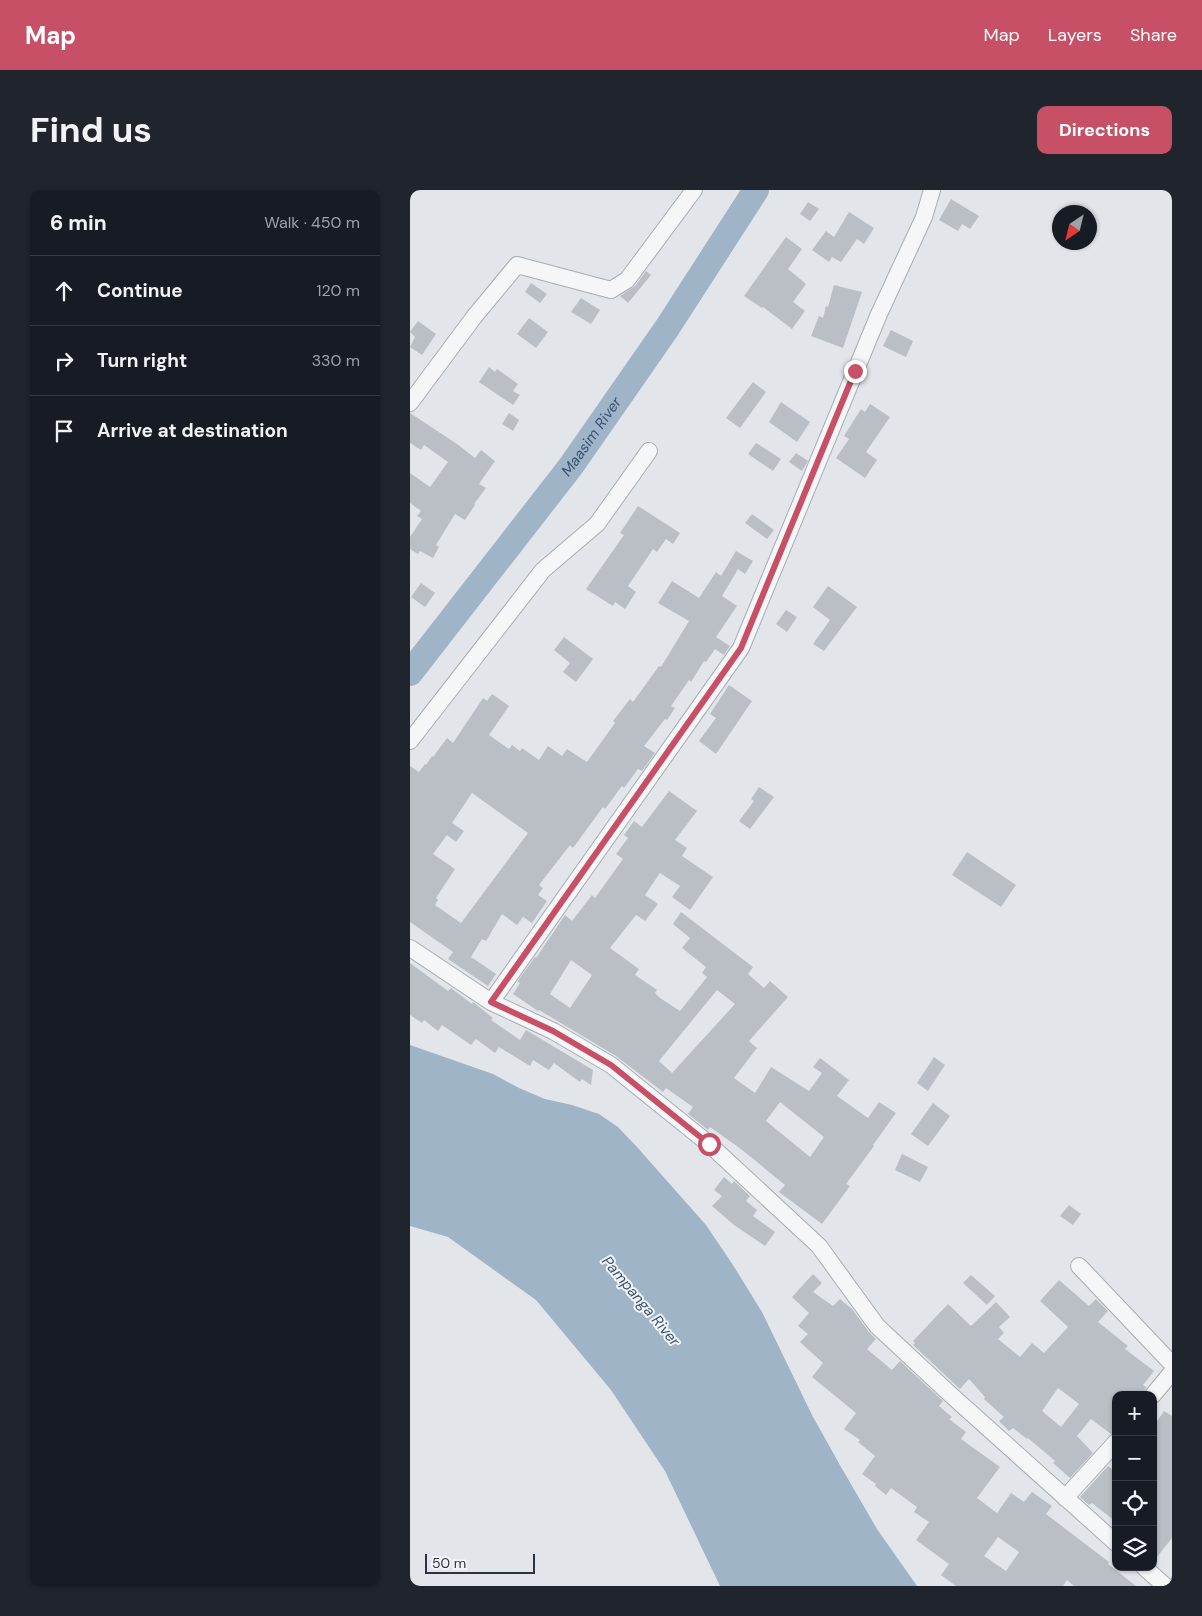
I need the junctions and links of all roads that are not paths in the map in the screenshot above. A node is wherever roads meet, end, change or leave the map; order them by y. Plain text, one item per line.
1 (694, 190) edge
2 (932, 190) edge
3 (410, 403) edge
4 (650, 451) dead end
5 (410, 741) edge
6 (410, 948) edge
7 (491, 1002) junction
8 (1079, 1266) dead end
9 (1172, 1364) edge
10 (1172, 1372) edge
11 (1156, 1391) edge
12 (1112, 1446) edge
13 (1065, 1498) junction
14 (1112, 1539) edge
15 (1148, 1571) edge
16 (1165, 1586) edge

1 - 3 street
2 - 7 street
4 - 5 street
6 - 7 street
7 - 13 street
8 - 9 street
10 - 11 street
12 - 13 street
13 - 14 street
15 - 16 street

